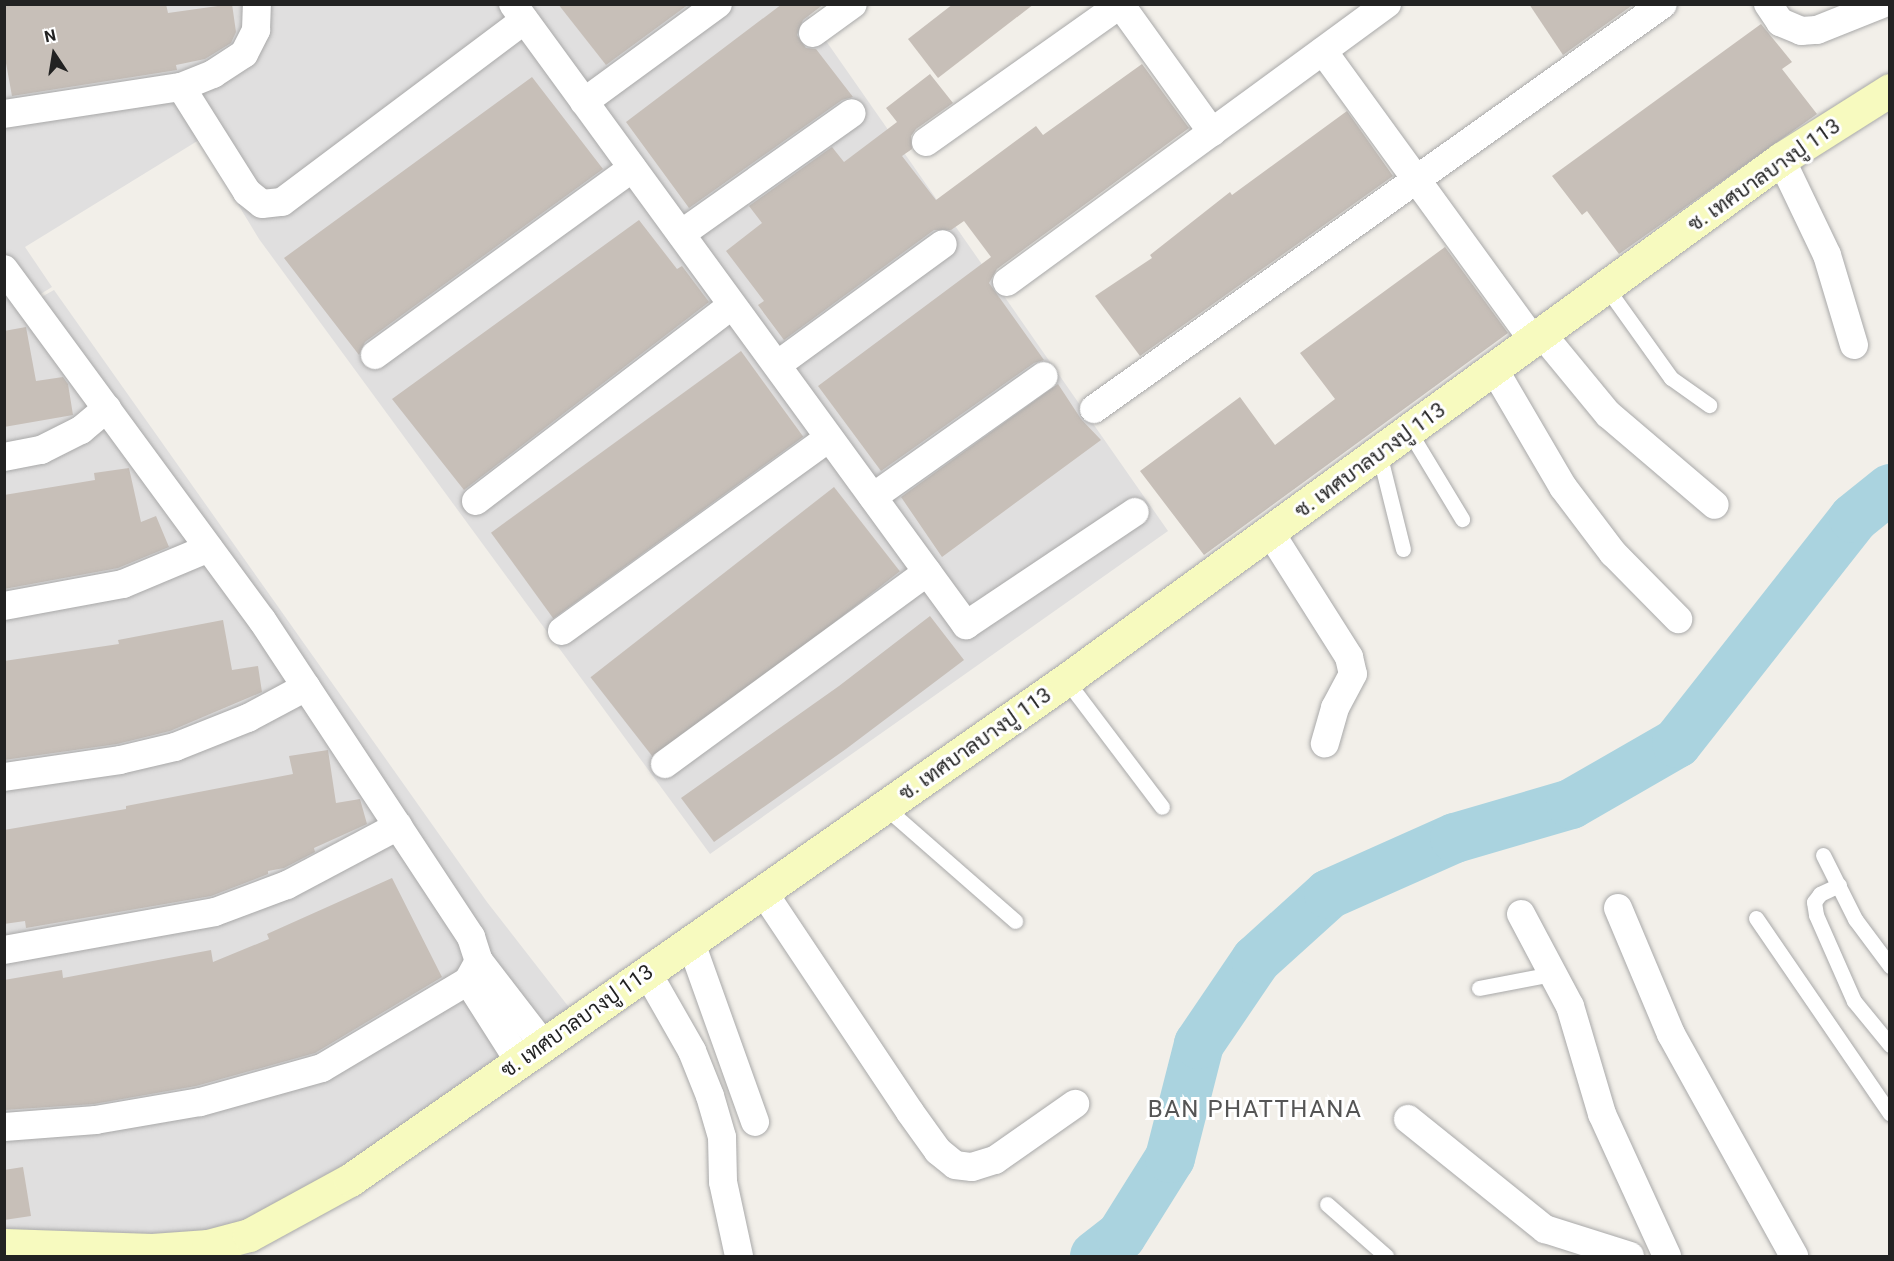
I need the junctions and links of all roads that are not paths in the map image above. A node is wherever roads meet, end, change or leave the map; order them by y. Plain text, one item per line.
1 (257, 4) edge
2 (718, 4) edge
3 (852, 4) edge
4 (1387, 4) edge
5 (1664, 4) edge
6 (1768, 4) edge
7 (1882, 4) edge
8 (1120, 5) edge
9 (519, 12) edge
10 (813, 33) dead end
11 (1323, 51) junction
12 (181, 87) junction
13 (1890, 90) edge
14 (584, 102) junction
15 (852, 113) dead end
16 (4, 114) edge
17 (1212, 132) junction
18 (926, 142) dead end
19 (1781, 159) junction
20 (632, 168) junction
21 (1416, 177) junction
22 (681, 234) junction
23 (943, 244) dead end
24 (7, 277) edge
25 (1007, 282) dead end
26 (1606, 287) junction
27 (732, 304) junction
28 (1538, 337) junction
29 (1854, 345) dead end
30 (375, 355) dead end
31 (777, 365) junction
32 (1494, 369) junction
33 (1044, 376) dead end
34 (1709, 405) dead end
35 (106, 408) junction
36 (1094, 409) dead end
37 (1409, 431) junction
38 (830, 438) junction
39 (1379, 453) junction
40 (4, 457) edge
41 (873, 497) junction
42 (476, 501) dead end
43 (1715, 505) dead end
44 (1135, 512) dead end
45 (1462, 519) dead end
46 (1270, 532) junction
47 (209, 548) junction
48 (1403, 549) dead end
49 (927, 572) junction
50 (4, 606) edge
51 (1678, 619) dead end
52 (562, 631) dead end
53 (1066, 680) junction
54 (306, 687) junction
55 (1325, 744) dead end
56 (664, 764) dead end
57 (4, 777) edge
58 (885, 807) junction
59 (1162, 807) dead end
60 (398, 826) junction
61 (1822, 855) dead end
62 (1839, 885) junction
63 (764, 893) junction
64 (1618, 908) dead end
65 (1521, 914) dead end
66 (1756, 918) dead end
67 (1015, 921) dead end
68 (691, 943) junction
69 (4, 950) edge
70 (1890, 966) edge
71 (474, 971) junction
72 (647, 972) junction
73 (1552, 974) junction
74 (1479, 988) dead end
75 (1890, 1045) edge
76 (531, 1053) junction
77 (1075, 1104) dead end
78 (1890, 1114) edge
79 (1408, 1119) dead end
80 (755, 1122) dead end
81 (4, 1127) edge
82 (1327, 1204) dead end
83 (4, 1245) edge
84 (739, 1257) edge
85 (1386, 1257) edge
86 (1629, 1257) edge
87 (1666, 1257) edge
88 (1794, 1257) edge

1 - 12 street
2 - 14 street
3 - 10 street
4 - 11 street
5 - 21 street
6 - 7 street
8 - 17 street
8 - 18 street
9 - 12 street
9 - 14 street
11 - 17 street
11 - 21 street
12 - 16 street
13 - 19 street, ซ. เทศบาลบางปู 113
14 - 20 street
15 - 22 street
17 - 25 street
19 - 26 street, ซ. เทศบาลบางปู 113
19 - 29 street
20 - 22 street
20 - 30 street
21 - 28 street
21 - 36 street
22 - 27 street
23 - 31 street
24 - 35 street
26 - 28 street, ซ. เทศบาลบางปู 113
26 - 34 lane
27 - 31 street
27 - 42 street
28 - 32 street, ซ. เทศบาลบางปู 113
28 - 43 street
31 - 38 street
32 - 37 street, ซ. เทศบาลบางปู 113
32 - 51 street
33 - 41 street
35 - 40 street
35 - 47 street
37 - 39 street, ซ. เทศบาลบางปู 113
37 - 45 lane
38 - 41 street
38 - 52 street
39 - 46 street, ซ. เทศบาลบางปู 113
39 - 48 lane
41 - 49 street
44 - 49 street
46 - 53 street, ซ. เทศบาลบางปู 113
46 - 55 street
47 - 50 street
47 - 54 street
49 - 56 street
53 - 58 street, ซ. เทศบาลบางปู 113
53 - 59 lane
54 - 57 street
54 - 60 street
58 - 63 street, ซ. เทศบาลบางปู 113
58 - 67 lane
60 - 69 street
60 - 71 street
61 - 62 lane
62 - 70 lane
62 - 75 lane
63 - 68 street, ซ. เทศบาลบางปู 113
63 - 77 street
64 - 88 street
65 - 73 street
66 - 78 lane
68 - 72 street, ซ. เทศบาลบางปู 113
68 - 80 street
71 - 76 street
71 - 81 street
72 - 76 street, ซ. เทศบาลบางปู 113
72 - 84 street
73 - 74 lane
73 - 87 street
76 - 83 street, ซ. เทศบาลบางปู 113
79 - 86 street
82 - 85 lane

